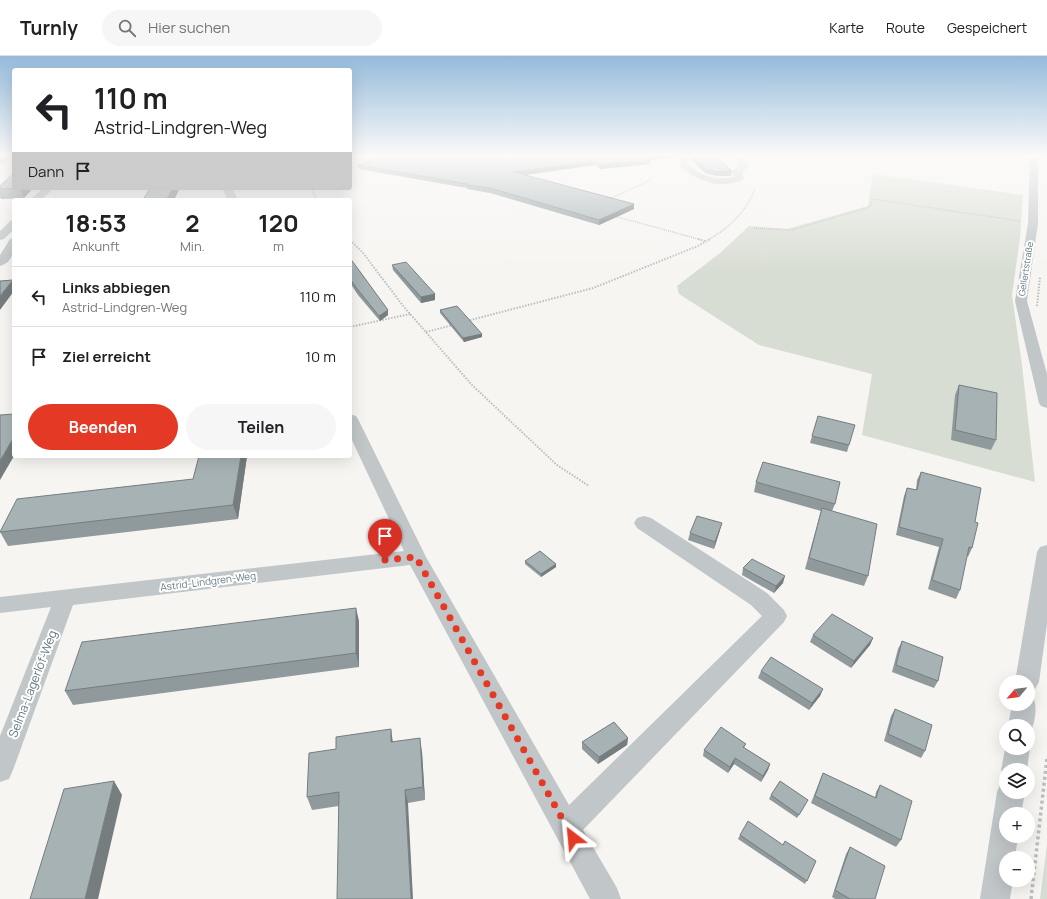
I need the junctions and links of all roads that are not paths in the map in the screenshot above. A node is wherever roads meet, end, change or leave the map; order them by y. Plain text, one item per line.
1 (1037, 194) edge
2 (12, 225) edge
3 (0, 237) edge
4 (12, 245) edge
5 (0, 262) edge
6 (1047, 404) edge
7 (352, 423) edge
8 (644, 523) dead end
9 (1047, 552) edge
10 (416, 557) junction
11 (65, 598) junction
12 (0, 606) edge
13 (1028, 675) edge
14 (0, 770) edge
15 (567, 826) junction
16 (1003, 843) edge
17 (606, 899) edge
18 (995, 899) edge

1 - 6 street, Gellertstraße
2 - 3 street
4 - 5 street
7 - 10 street
8 - 15 street
9 - 13 street
10 - 11 street, Astrid-Lindgren-Weg
10 - 15 street
11 - 12 street, Astrid-Lindgren-Weg
11 - 14 street, Selma-Lagerlöf-Weg
15 - 17 street
16 - 18 street

